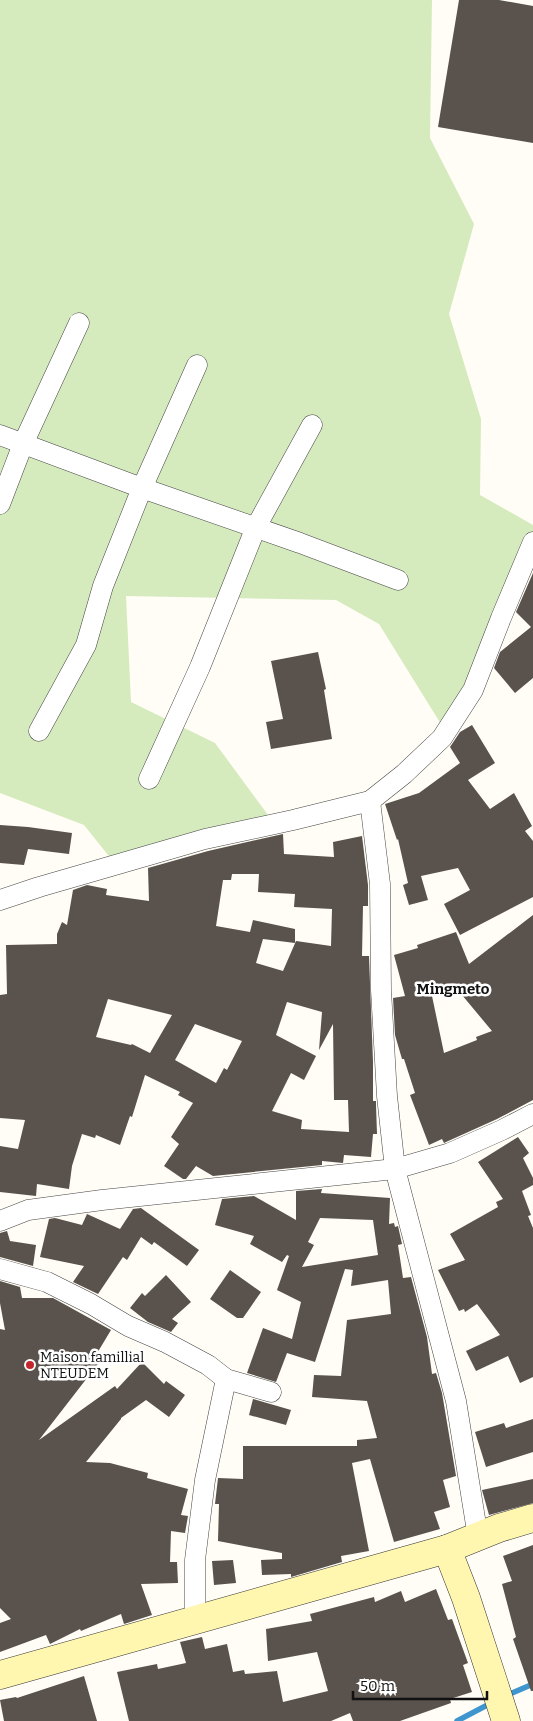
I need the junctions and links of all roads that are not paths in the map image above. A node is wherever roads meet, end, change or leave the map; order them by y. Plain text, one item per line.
1 (79, 322) dead end
2 (197, 365) dead end
3 (312, 425) dead end
4 (0, 435) edge
5 (23, 444) junction
6 (142, 488) junction
7 (0, 504) edge
8 (256, 527) junction
9 (533, 542) edge
10 (398, 580) dead end
11 (39, 731) dead end
12 (149, 779) dead end
13 (370, 801) junction
14 (0, 900) edge
15 (533, 1114) edge
16 (395, 1168) junction
17 (0, 1221) edge
18 (0, 1270) edge
19 (226, 1379) junction
20 (271, 1392) dead end
21 (533, 1518) edge
22 (478, 1537) junction
23 (447, 1548) junction
24 (195, 1621) junction
25 (0, 1675) edge
26 (501, 1705) edge

1 - 5 street
2 - 6 street
3 - 8 street
4 - 5 street
5 - 6 street
5 - 7 street
6 - 8 street
6 - 11 street
8 - 10 street
8 - 12 street
9 - 13 street
13 - 14 street
13 - 16 street
15 - 16 street
16 - 17 street
16 - 22 street
18 - 19 street
19 - 20 street
19 - 24 street
21 - 22 street
22 - 23 street
23 - 24 street
23 - 26 street
24 - 25 street

